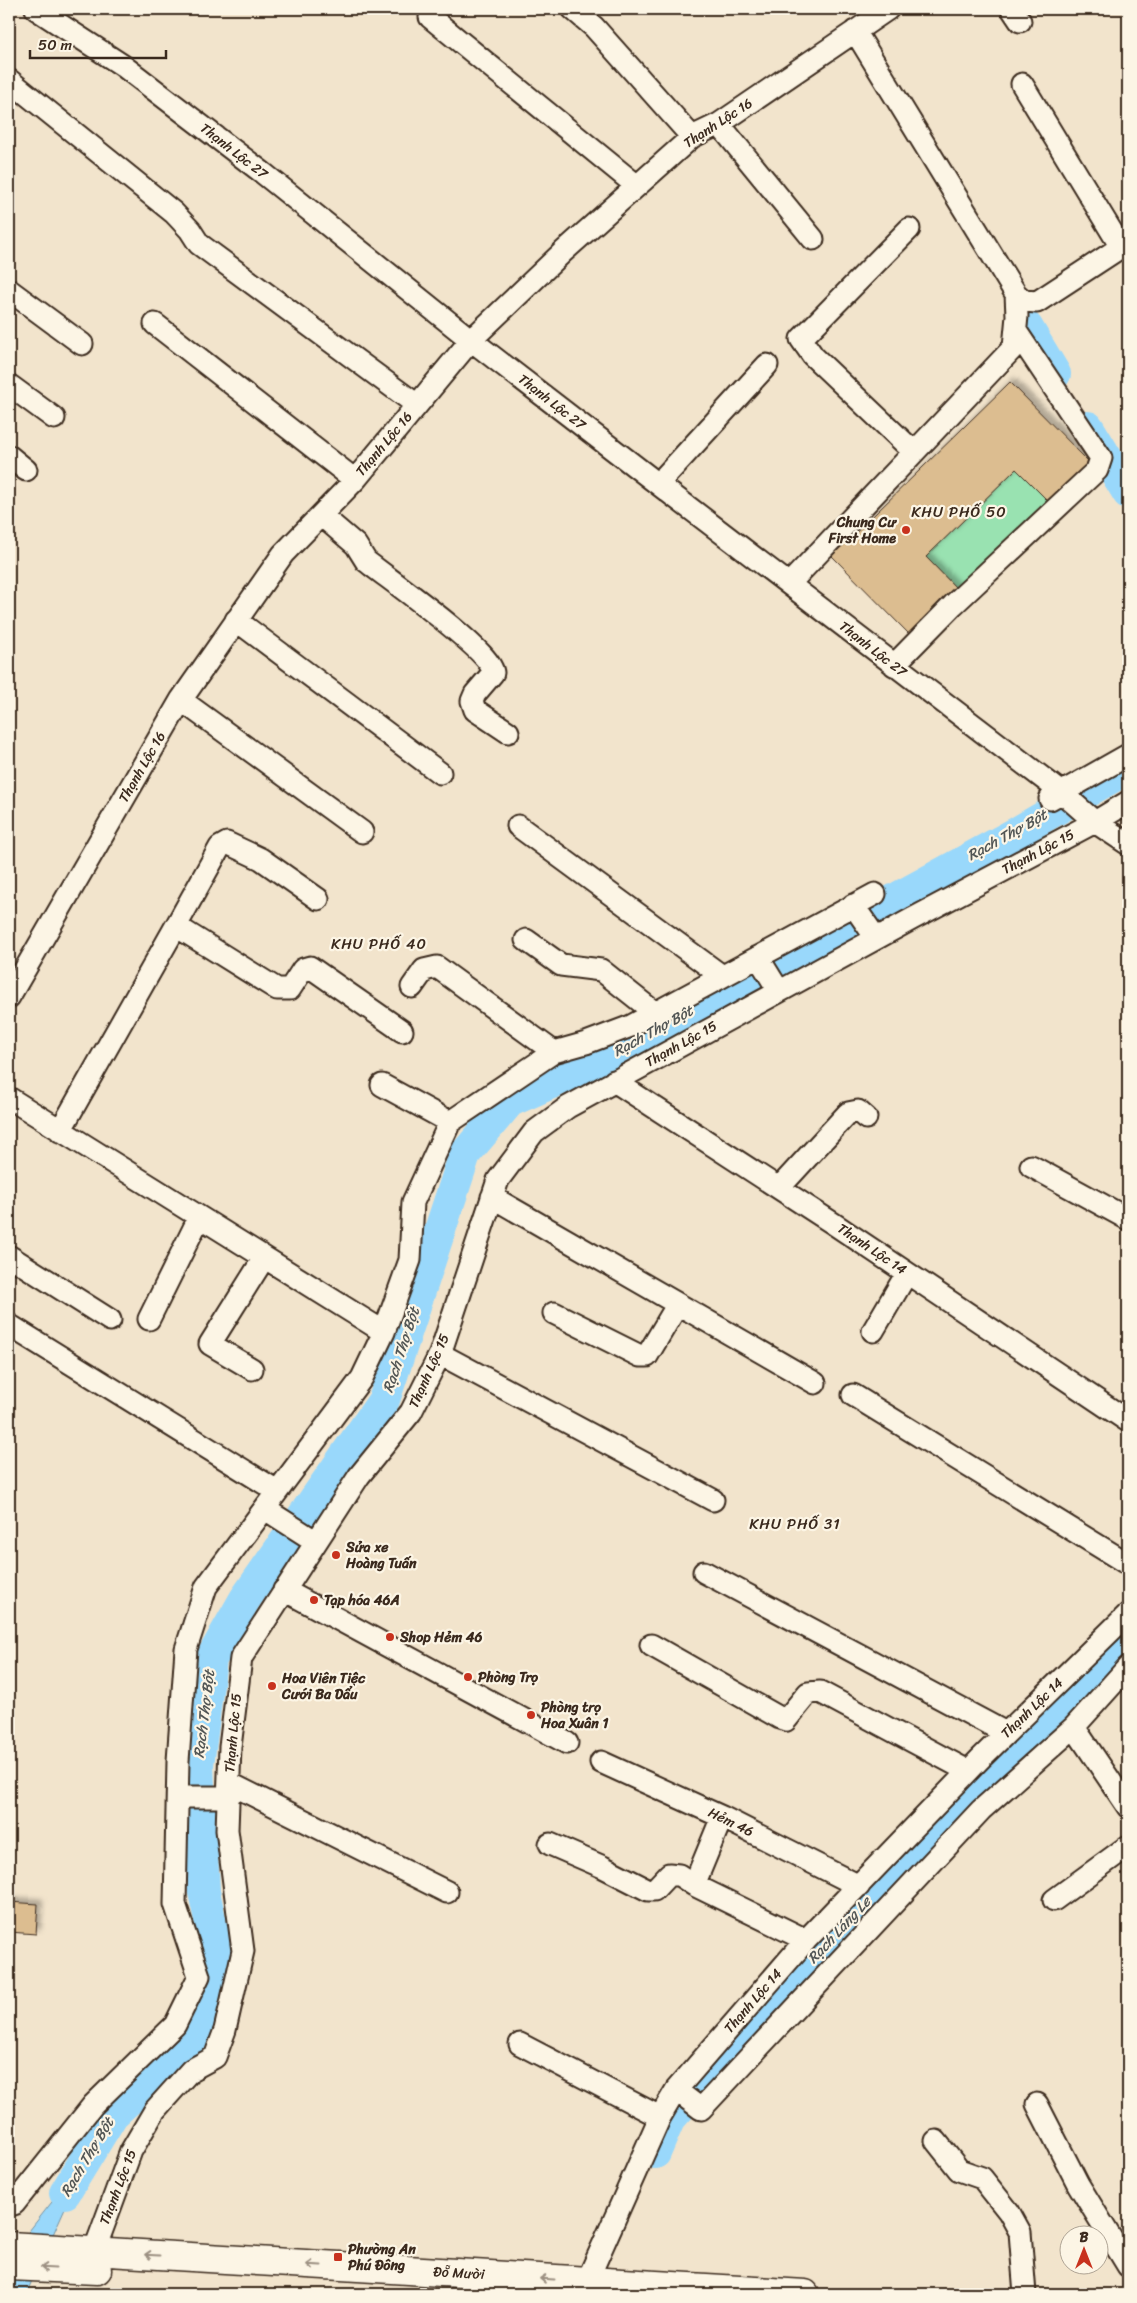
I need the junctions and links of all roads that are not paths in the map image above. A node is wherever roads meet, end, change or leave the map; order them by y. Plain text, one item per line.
1 (36, 9) edge
2 (573, 9) edge
3 (888, 9) edge
4 (430, 17) dead end
5 (855, 31) junction
6 (9, 80) edge
7 (1022, 84) dead end
8 (718, 124) junction
9 (692, 136) junction
10 (637, 186) junction
11 (909, 230) dead end
12 (813, 239) dead end
13 (1124, 245) edge
14 (9, 290) edge
15 (1016, 294) junction
16 (155, 324) dead end
17 (1016, 331) junction
18 (471, 340) junction
19 (82, 344) dead end
20 (766, 365) dead end
21 (9, 384) edge
22 (417, 405) junction
23 (54, 418) dead end
24 (914, 452) junction
25 (9, 456) edge
26 (26, 470) dead end
27 (355, 480) junction
28 (658, 484) junction
29 (321, 515) junction
30 (789, 584) junction
31 (236, 620) junction
32 (894, 665) junction
33 (181, 700) junction
34 (508, 732) dead end
35 (1128, 754) edge
36 (440, 773) dead end
37 (1059, 796) junction
38 (1128, 802) edge
39 (1090, 818) junction
40 (518, 826) dead end
41 (362, 832) dead end
42 (1128, 844) edge
43 (875, 894) dead end
44 (318, 899) dead end
45 (853, 905) junction
46 (176, 926) junction
47 (876, 938) junction
48 (526, 940) dead end
49 (758, 957) junction
50 (722, 976) junction
51 (412, 987) dead end
52 (779, 991) junction
53 (9, 997) edge
54 (654, 1012) junction
55 (402, 1031) dead end
56 (554, 1052) junction
57 (614, 1082) junction
58 (382, 1085) dead end
59 (9, 1098) edge
60 (866, 1118) dead end
61 (450, 1122) junction
62 (60, 1131) junction
63 (1031, 1166) dead end
64 (779, 1188) junction
65 (492, 1197) junction
66 (199, 1218) junction
67 (1128, 1219) edge
68 (9, 1256) edge
69 (264, 1258) junction
70 (907, 1273) junction
71 (678, 1304) junction
72 (554, 1313) dead end
73 (149, 1319) dead end
74 (110, 1320) dead end
75 (9, 1325) edge
76 (873, 1331) dead end
77 (384, 1332) junction
78 (440, 1354) junction
79 (252, 1369) dead end
80 (815, 1383) dead end
81 (853, 1395) dead end
82 (1128, 1421) edge
83 (277, 1492) junction
84 (713, 1500) dead end
85 (265, 1509) junction
86 (315, 1541) junction
87 (1128, 1564) edge
88 (704, 1572) dead end
89 (284, 1590) junction
90 (1128, 1614) edge
91 (650, 1645) dead end
92 (1128, 1667) edge
93 (1074, 1727) junction
94 (1006, 1733) junction
95 (567, 1742) dead end
96 (601, 1762) dead end
97 (968, 1771) junction
98 (229, 1790) junction
99 (178, 1797) junction
100 (1128, 1807) edge
101 (722, 1817) junction
102 (550, 1844) dead end
103 (1128, 1846) edge
104 (694, 1885) junction
105 (859, 1886) junction
106 (447, 1892) dead end
107 (1054, 1900) dead end
108 (806, 1940) junction
109 (520, 2044) dead end
110 (676, 2090) junction
111 (1037, 2104) dead end
112 (660, 2117) junction
113 (936, 2141) dead end
114 (9, 2201) edge
115 (9, 2246) edge
116 (88, 2257) junction
117 (9, 2266) edge
118 (1128, 2266) edge
119 (587, 2281) junction
120 (494, 2294) edge
121 (805, 2294) edge
122 (1025, 2294) edge

1 - 18 street, Thạnh Lộc 27
2 - 9 street
3 - 5 street, Thạnh Lộc 16
4 - 10 street
5 - 8 street, Thạnh Lộc 16
5 - 15 street
6 - 22 street
7 - 13 street
8 - 9 street, Thạnh Lộc 16
8 - 12 street
9 - 10 street, Thạnh Lộc 16
10 - 18 street, Thạnh Lộc 16
11 - 24 street
13 - 15 street
14 - 19 street
15 - 17 street
16 - 27 street
17 - 24 street
17 - 32 street
18 - 22 street, Thạnh Lộc 16
18 - 28 street, Thạnh Lộc 27
20 - 28 street
21 - 23 street
22 - 27 street, Thạnh Lộc 16
24 - 30 street
25 - 26 street
27 - 29 street, Thạnh Lộc 16
28 - 30 street, Thạnh Lộc 27
29 - 31 street, Thạnh Lộc 16
29 - 34 street
30 - 32 street, Thạnh Lộc 27
31 - 33 street, Thạnh Lộc 16
31 - 36 street
32 - 37 street, Thạnh Lộc 27
33 - 41 street
33 - 53 street, Thạnh Lộc 16
35 - 37 street
37 - 39 street, Thạnh Lộc 27
38 - 39 street, Thạnh Lộc 15
39 - 42 street, Thạnh Lộc 27
39 - 47 street, Thạnh Lộc 15
40 - 50 street
43 - 45 street
44 - 46 street
45 - 47 street
45 - 49 street
46 - 55 street
46 - 62 street
47 - 52 street, Thạnh Lộc 15
48 - 54 street
49 - 50 street
49 - 52 street
50 - 54 street
51 - 56 street
52 - 57 street, Thạnh Lộc 15
54 - 56 street
56 - 61 street
57 - 64 street, Thạnh Lộc 14
57 - 65 street, Thạnh Lộc 15
58 - 61 street
59 - 62 street
60 - 64 street
61 - 77 street
62 - 66 street
63 - 67 street
64 - 70 street, Thạnh Lộc 14
65 - 71 street
65 - 78 street, Thạnh Lộc 15
66 - 69 street
66 - 73 street
68 - 74 street
69 - 77 street
69 - 79 street
70 - 76 street
70 - 82 street, Thạnh Lộc 14
71 - 72 street
71 - 80 street
75 - 83 street
77 - 83 street
78 - 84 street
78 - 86 street, Thạnh Lộc 15
81 - 87 street
83 - 85 street
85 - 86 street
85 - 99 street
86 - 89 street, Thạnh Lộc 15
88 - 94 street
89 - 95 street
89 - 98 street, Thạnh Lộc 15
90 - 94 street, Thạnh Lộc 14
91 - 97 street
92 - 93 street
93 - 100 street
93 - 110 street
94 - 97 street, Thạnh Lộc 14
96 - 101 street, Hẻm 46
97 - 105 street, Thạnh Lộc 14
98 - 99 street
98 - 106 street
98 - 116 street, Thạnh Lộc 15
99 - 114 street
101 - 104 street
101 - 105 street, Hẻm 46
102 - 104 street
103 - 107 street
104 - 108 street
105 - 108 street, Thạnh Lộc 14
108 - 110 street, Thạnh Lộc 14
109 - 112 street
110 - 112 street, Thạnh Lộc 14
111 - 118 street
112 - 119 street, Thạnh Lộc 14
113 - 122 street
115 - 116 highway
116 -> 117 highway
119 -> 116 highway, Đỗ Mười
116 - 120 highway, Đỗ Mười
119 - 121 highway, Đỗ Mười

